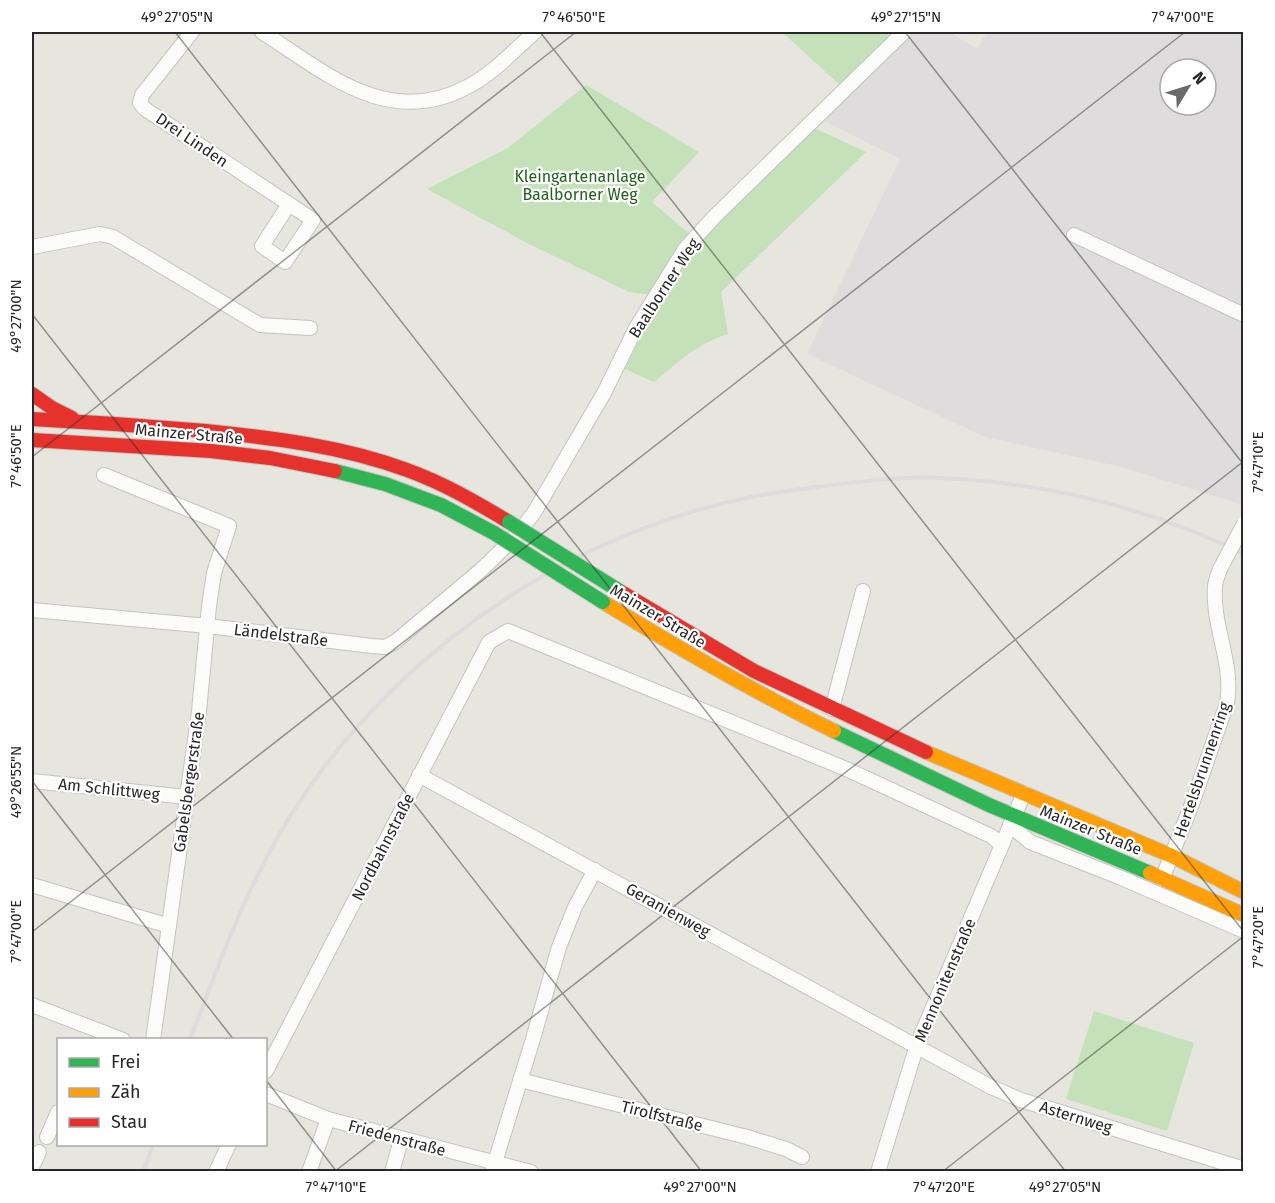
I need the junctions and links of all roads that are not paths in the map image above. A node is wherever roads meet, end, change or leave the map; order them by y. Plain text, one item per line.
1 (192, 32) edge
2 (262, 32) edge
3 (535, 32) edge
4 (904, 32) edge
5 (289, 204) dead end
6 (1074, 235) dead end
7 (32, 248) edge
8 (1244, 315) edge
9 (310, 328) dead end
10 (32, 394) edge
11 (32, 419) edge
12 (80, 422) junction
13 (32, 440) edge
14 (104, 475) dead end
15 (1244, 524) edge
16 (497, 554) joint
17 (862, 591) dead end
18 (32, 609) edge
19 (208, 626) junction
20 (1237, 688) edge
21 (832, 709) junction
22 (419, 775) junction
23 (32, 781) edge
24 (1024, 793) junction
25 (187, 796) junction
26 (1012, 821) junction
27 (1001, 844) junction
28 (1172, 856) junction
29 (595, 870) junction
30 (1162, 879) junction
31 (32, 885) edge
32 (1244, 892) edge
33 (1244, 915) edge
34 (169, 926) junction
35 (1244, 931) edge
36 (32, 1005) edge
37 (94, 1034) edge
38 (113, 1038) edge
39 (153, 1038) edge
40 (917, 1046) junction
41 (267, 1069) edge
42 (520, 1080) junction
43 (267, 1094) edge
44 (57, 1114) edge
45 (328, 1119) junction
46 (47, 1137) dead end
47 (401, 1140) junction
48 (228, 1146) edge
49 (39, 1152) dead end
50 (802, 1157) dead end
51 (32, 1167) edge
52 (493, 1167) edge
53 (1244, 1169) edge
54 (216, 1172) edge
55 (309, 1172) edge
56 (392, 1172) edge
57 (531, 1172) edge
58 (878, 1172) edge

1 - 5 street, Drei Linden
2 - 3 street
4 - 16 street, Baalborner Weg
6 - 8 street
7 - 9 street
10 - 12 main road
11 - 12 main road, Mainzer Straße
12 - 21 main road, Mainzer Straße, bridge
13 - 26 main road, Mainzer Straße, bridge
14 - 19 street, Gabelsbergerstraße
15 - 20 street, Hertelsbrunnenring, bridge
16 - 19 street, Ländelstraße
17 - 21 street
18 - 19 street, Ländelstraße
19 - 25 street, Gabelsbergerstraße
20 - 28 street, Hertelsbrunnenring
21 - 24 main road, Mainzer Straße
22 - 27 street, Nordbahnstraße
22 - 29 street, Geranienweg
22 - 41 street, Nordbahnstraße
23 - 25 street, Am Schlittweg
24 - 26 street, Mennonitenstraße
24 - 28 main road, Mainzer Straße
25 - 34 street, Gabelsbergerstraße
26 - 27 street, Mennonitenstraße
26 - 30 main road, Mainzer Straße
26 - 35 street, Mainzer Straße
27 - 40 street, Mennonitenstraße
28 - 30 street, Hertelsbrunnenring
28 - 32 main road, Mainzer Straße
29 - 40 street, Geranienweg
29 - 42 street
30 - 33 main road, Mainzer Straße
31 - 34 street
34 - 39 street, Gabelsbergerstraße
36 - 37 street
37 - 38 street
40 - 53 street, Asternweg
40 - 58 street, Mennonitenstraße
42 - 50 street, Tirolfstraße
42 - 52 street
43 - 45 street, Friedenstraße
44 - 46 street
45 - 47 street, Friedenstraße
45 - 55 street
47 - 52 street, Friedenstraße
47 - 56 street
48 - 54 street
49 - 51 street
52 - 57 street, Friedenstraße

